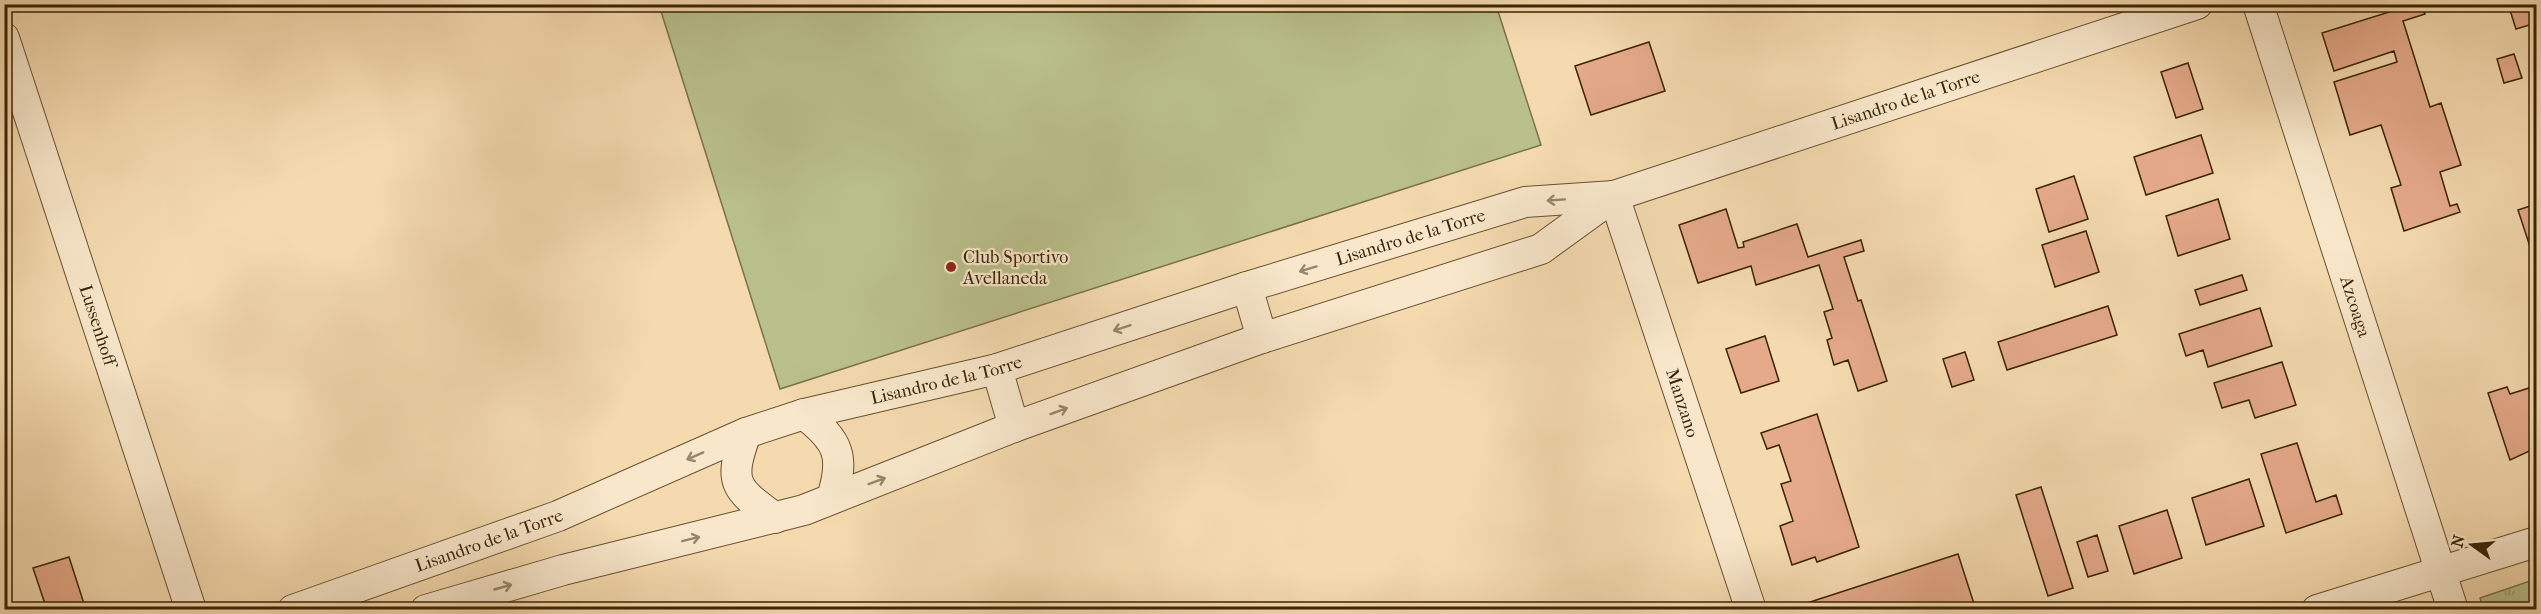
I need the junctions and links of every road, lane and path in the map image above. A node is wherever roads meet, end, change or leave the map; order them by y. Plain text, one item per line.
1 (2197, 4) edge
2 (2258, 4) edge
3 (4, 38) edge
4 (1614, 196) junction
5 (1247, 287) junction
6 (1263, 338) junction
7 (997, 369) junction
8 (804, 414) junction
9 (1014, 427) junction
10 (746, 433) junction
11 (832, 498) junction
12 (775, 518) junction
13 (2536, 542) edge
14 (2441, 572) junction
15 (191, 609) edge
16 (293, 609) edge
17 (426, 609) edge
18 (1751, 609) edge
19 (2317, 609) edge
20 (2453, 609) edge

1 - 4 street, Lisandro de la Torre
2 - 14 street, Azcoaga
3 - 15 street, Lussenhoff
4 -> 5 street, Lisandro de la Torre
4 - 6 street, Lisandro de la Torre
4 - 18 street, Manzano
5 - 6 street
5 -> 7 street, Lisandro de la Torre
9 -> 6 street, Lisandro de la Torre
7 - 8 street, Lisandro de la Torre
7 - 9 street
8 - 10 street, Lisandro de la Torre
8 - 11 street
11 -> 9 street, Lisandro de la Torre
10 - 12 street
10 -> 16 street, Lisandro de la Torre
11 - 12 street, Lisandro de la Torre
17 -> 12 street, Lisandro de la Torre
13 - 14 street
14 - 19 street
14 - 20 street, Azcoaga

